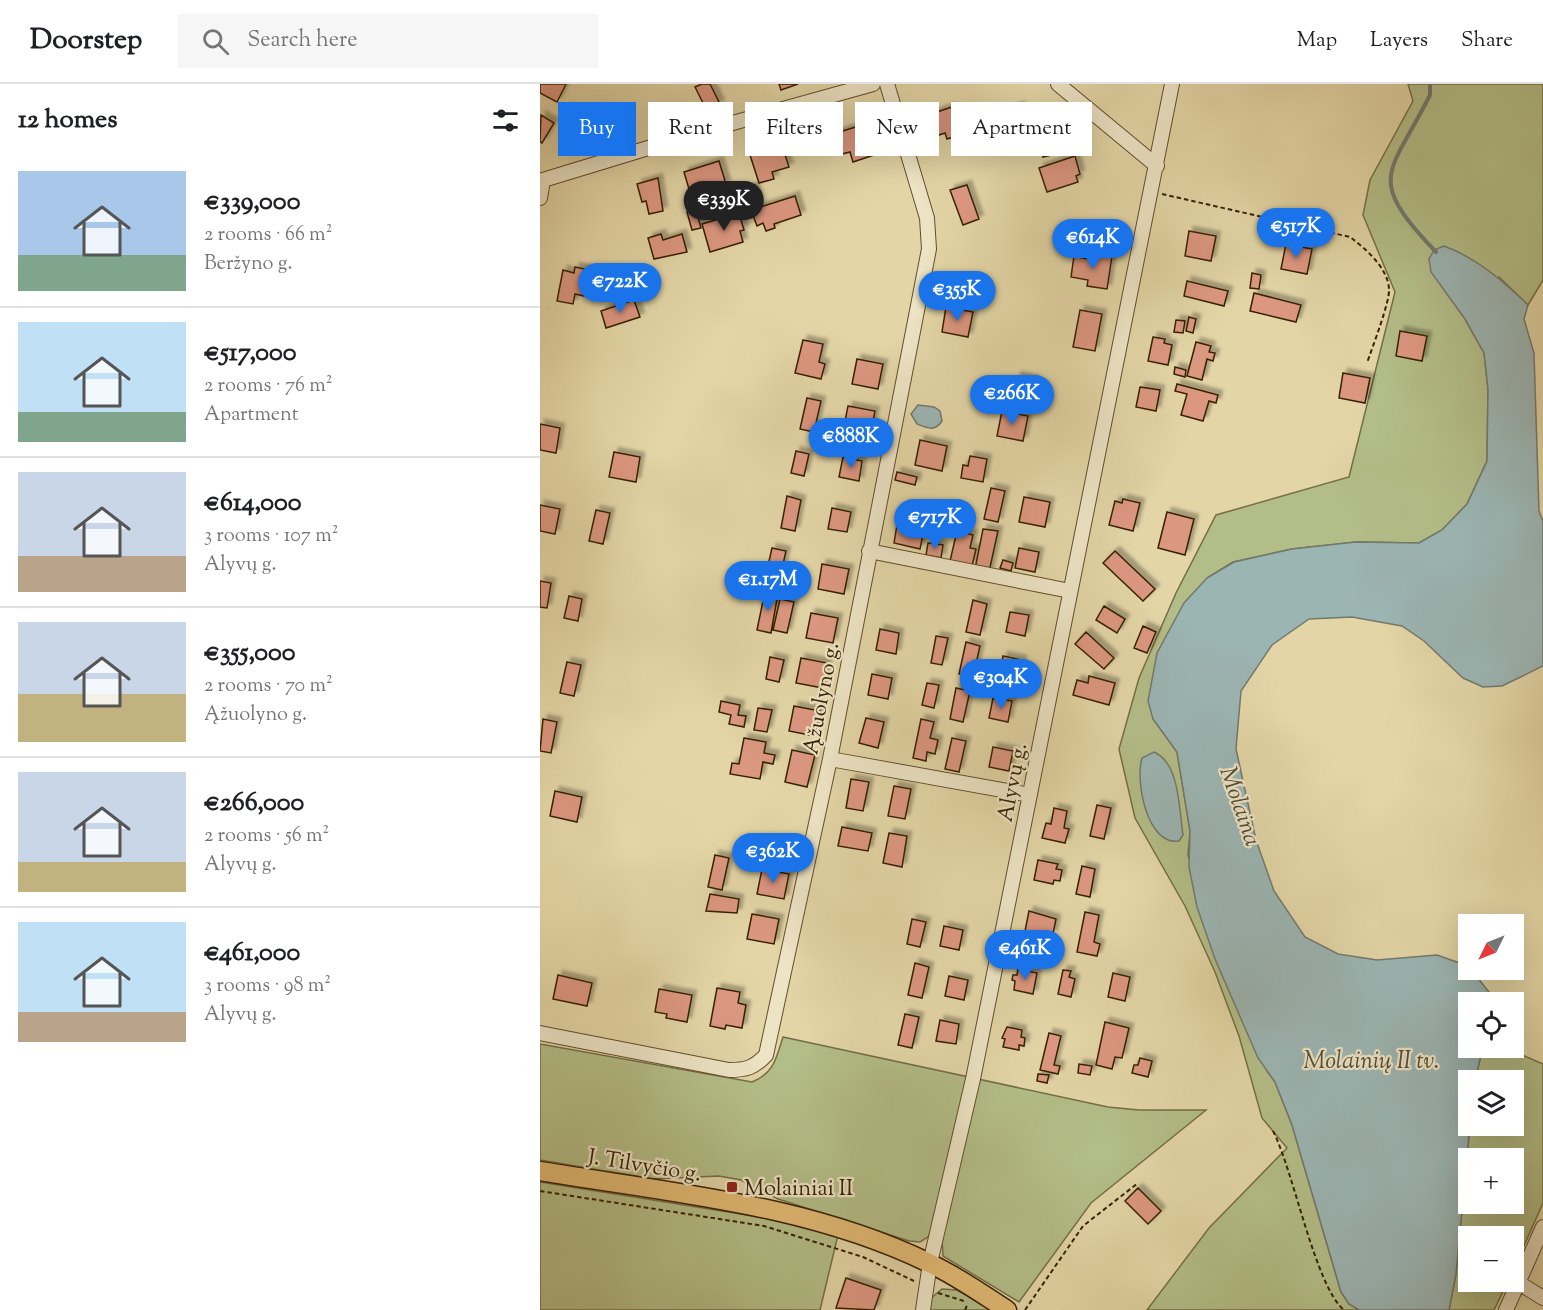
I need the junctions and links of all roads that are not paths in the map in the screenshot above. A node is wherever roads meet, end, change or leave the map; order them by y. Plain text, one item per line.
1 (873, 84) edge
2 (887, 84) edge
3 (1058, 84) edge
4 (1172, 84) edge
5 (1157, 166) junction
6 (542, 179) edge
7 (540, 198) edge
8 (869, 551) junction
9 (1070, 591) junction
10 (830, 759) junction
11 (1030, 795) junction
12 (540, 1033) edge
13 (540, 1171) edge
14 (1543, 1227) edge
15 (930, 1263) junction
16 (1524, 1271) edge
17 (1524, 1286) edge
18 (1515, 1292) edge
19 (1543, 1298) edge
20 (922, 1310) edge
21 (1007, 1310) edge
22 (1506, 1310) edge

1 - 6 street
2 - 8 street, Ąžuolyno g.
3 - 5 street
4 - 5 street, Alyvų g.
5 - 9 street, Alyvų g.
6 - 7 street
8 - 9 street
8 - 10 street, Ąžuolyno g.
9 - 11 street, Alyvų g.
10 - 11 street
10 - 12 street, Ąžuolyno g.
11 - 15 street, Alyvų g.
13 - 15 main road, J. Tilvyčio g.
14 - 16 street
15 - 20 street, Alyvų g.
15 - 21 main road, J. Tilvyčio g.
17 - 19 street
18 - 22 street

